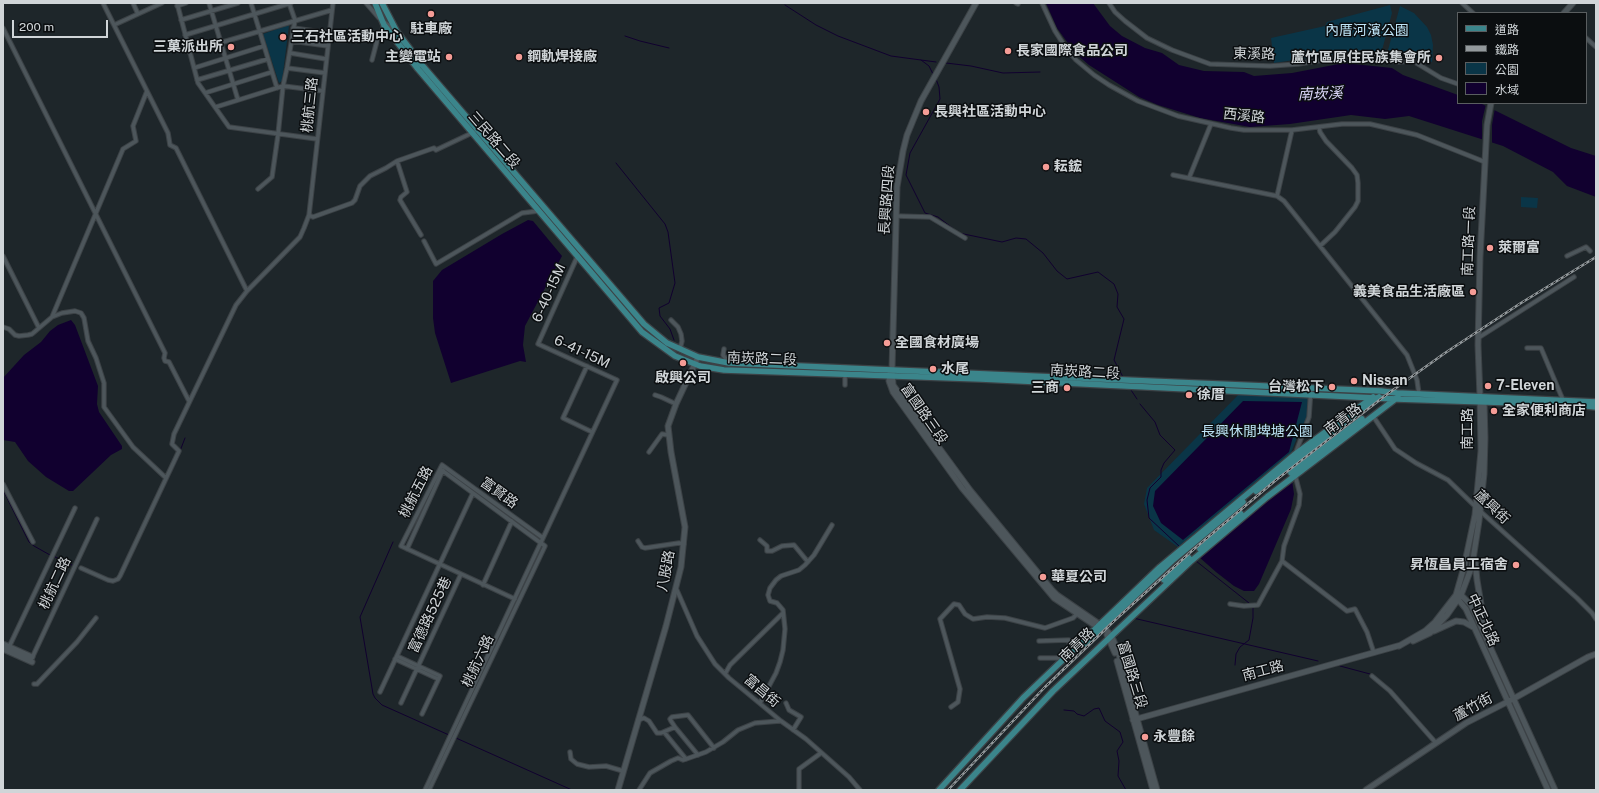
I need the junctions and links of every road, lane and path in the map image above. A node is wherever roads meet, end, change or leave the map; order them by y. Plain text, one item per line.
1 (103, 3) edge
2 (133, 3) edge
3 (162, 3) edge
4 (186, 3) edge
5 (209, 3) edge
6 (238, 3) edge
7 (251, 3) edge
8 (290, 3) edge
9 (333, 3) edge
10 (366, 3) edge
11 (375, 3) edge
12 (382, 3) edge
13 (976, 3) edge
14 (1042, 3) edge
15 (1109, 3) edge
16 (1462, 3) edge
17 (1573, 3) edge
18 (177, 4) edge
19 (332, 10) junction
20 (212, 11) junction
21 (1472, 12) edge
22 (1565, 12) edge
23 (138, 14) junction
24 (255, 14) junction
25 (181, 20) junction
26 (294, 20) junction
27 (383, 23) junction
28 (114, 25) junction
29 (216, 26) junction
30 (3, 28) edge
31 (293, 28) junction
32 (260, 31) junction
33 (398, 32) junction
34 (329, 33) junction
35 (185, 35) junction
36 (1587, 39) edge
37 (292, 41) junction
38 (221, 42) junction
39 (264, 46) junction
40 (328, 46) junction
41 (1596, 47) edge
42 (189, 52) junction
43 (290, 53) junction
44 (226, 58) junction
45 (268, 59) junction
46 (326, 59) junction
47 (372, 60) dead end
48 (194, 68) junction
49 (287, 68) junction
50 (230, 71) junction
51 (272, 72) junction
52 (325, 73) junction
53 (197, 80) junction
54 (233, 84) junction
55 (1457, 84) edge
56 (283, 86) junction
57 (277, 88) junction
58 (147, 91) junction
59 (323, 91) junction
60 (205, 93) junction
61 (238, 100) junction
62 (1491, 104) edge
63 (216, 107) junction
64 (1211, 124) junction
65 (1320, 127) junction
66 (477, 128) junction
67 (1292, 130) junction
68 (473, 133) junction
69 (278, 135) junction
70 (317, 139) junction
71 (1485, 160) junction
72 (397, 161) junction
73 (1173, 175) dead end
74 (1189, 178) junction
75 (258, 189) dead end
76 (1277, 196) junction
77 (538, 211) junction
78 (96, 215) junction
79 (309, 215) junction
80 (896, 216) junction
81 (421, 235) dead end
82 (965, 238) dead end
83 (424, 241) dead end
84 (1320, 246) junction
85 (581, 251) junction
86 (1590, 251) dead end
87 (3, 256) edge
88 (1567, 256) dead end
89 (578, 257) junction
90 (1574, 277) dead end
91 (605, 279) joint
92 (604, 288) joint
93 (247, 291) junction
94 (52, 317) junction
95 (671, 320) dead end
96 (3, 327) edge
97 (39, 328) junction
98 (1478, 338) junction
99 (538, 344) joint
100 (1527, 348) dead end
101 (724, 349) dead end
102 (680, 350) junction
103 (698, 357) junction
104 (729, 363) junction
105 (695, 364) junction
106 (587, 366) junction
107 (892, 369) junction
108 (845, 374) junction
109 (891, 375) junction
110 (617, 380) joint
111 (846, 385) dead end
112 (1311, 391) junction
113 (1383, 391) junction
114 (1419, 394) junction
115 (655, 395) dead end
116 (1397, 396) junction
117 (1376, 397) junction
118 (1482, 400) junction
119 (1563, 400) junction
120 (189, 401) junction
121 (1596, 402) edge
122 (676, 404) junction
123 (1596, 407) edge
124 (1373, 416) junction
125 (592, 432) junction
126 (668, 435) junction
127 (650, 452) dead end
128 (1294, 458) junction
129 (442, 465) junction
130 (443, 471) junction
131 (1295, 473) junction
132 (166, 478) junction
133 (3, 484) edge
134 (473, 493) junction
135 (1248, 497) junction
136 (1233, 505) junction
137 (1475, 507) junction
138 (75, 508) dead end
139 (1247, 510) junction
140 (1480, 511) junction
141 (97, 519) dead end
142 (1241, 520) junction
143 (512, 522) junction
144 (832, 525) dead end
145 (543, 538) junction
146 (760, 540) dead end
147 (638, 541) dead end
148 (33, 542) dead end
149 (542, 543) junction
150 (684, 544) junction
151 (1476, 546) junction
152 (407, 549) junction
153 (1282, 561) junction
154 (808, 562) junction
155 (440, 564) junction
156 (81, 568) dead end
157 (1180, 571) junction
158 (462, 574) junction
159 (1166, 579) junction
160 (483, 584) junction
161 (676, 588) junction
162 (1458, 597) junction
163 (515, 599) junction
164 (1121, 603) junction
165 (1230, 604) dead end
166 (1079, 612) junction
167 (784, 613) junction
168 (1112, 617) junction
169 (96, 618) dead end
170 (1596, 619) edge
171 (1099, 626) junction
172 (1473, 627) junction
173 (1430, 633) junction
174 (1108, 635) junction
175 (1039, 641) dead end
176 (3, 644) edge
177 (1399, 646) junction
178 (9, 647) junction
179 (3, 649) edge
180 (1070, 652) junction
181 (1374, 653) junction
182 (1596, 654) edge
183 (396, 657) junction
184 (1494, 657) junction
185 (1040, 658) dead end
186 (1064, 658) junction
187 (31, 660) junction
188 (418, 667) junction
189 (725, 674) junction
190 (1372, 676) dead end
191 (34, 684) dead end
192 (380, 692) dead end
193 (1513, 699) junction
194 (1508, 702) junction
195 (401, 703) dead end
196 (760, 703) junction
197 (786, 703) dead end
198 (951, 707) dead end
199 (1019, 708) junction
200 (422, 714) dead end
201 (1004, 718) junction
202 (1136, 719) junction
203 (638, 720) junction
204 (782, 722) junction
205 (1020, 724) junction
206 (676, 727) junction
207 (793, 730) junction
208 (664, 732) junction
209 (1008, 732) junction
210 (1436, 743) junction
211 (714, 748) junction
212 (570, 752) dead end
213 (821, 753) junction
214 (698, 755) junction
215 (686, 759) junction
216 (623, 771) junction
217 (425, 790) edge
218 (430, 790) edge
219 (618, 790) edge
220 (639, 790) edge
221 (799, 790) edge
222 (860, 790) edge
223 (939, 790) edge
224 (943, 790) edge
225 (955, 790) edge
226 (960, 790) edge
227 (1153, 790) edge
228 (1157, 790) edge
229 (1366, 790) edge
230 (1548, 790) edge
231 (1555, 790) edge

1 - 28 street
2 - 23 street
3 - 23 street
4 - 18 street
5 - 20 street
6 - 20 street
7 - 24 street
8 - 24 street
8 - 26 street
9 - 19 street, 桃航三路
10 - 27 street
11 - 27 main road, 三民路二段
12 - 33 main road, 三民路二段
13 - 80 street, 長興路四段
14 - 64 street, 西溪路
15 - 55 street, 東溪路
16 - 21 street
17 - 22 street
18 - 25 street
19 - 26 street
19 - 34 street, 桃航三路
20 - 25 street
20 - 29 street
23 - 28 street
24 - 29 street
24 - 32 street
25 - 35 street
26 - 31 street
26 - 32 street
27 - 33 street
27 - 47 street
27 - 68 main road, 三民路二段
28 - 58 street
29 - 35 street
29 - 38 street
30 - 78 street
31 - 34 street
31 - 37 street
32 - 38 street
32 - 39 street
33 - 66 main road, 三民路二段
34 - 40 street, 桃航三路
35 - 42 street
36 - 41 street
37 - 40 street
37 - 43 street
38 - 42 street
38 - 44 street
39 - 44 street
39 - 45 street
40 - 46 street, 桃航三路
42 - 48 street
43 - 46 street
43 - 49 street
44 - 48 street
44 - 50 street
45 - 50 street
45 - 51 street
46 - 52 street, 桃航三路
48 - 53 street
49 - 52 street
49 - 56 street
50 - 53 street
50 - 54 street
51 - 54 street
51 - 57 street
52 - 59 street, 桃航三路
53 - 60 street
54 - 60 street
54 - 61 street
56 - 57 street
56 - 59 street
56 - 69 street
57 - 61 street
58 - 78 street
58 - 93 street
59 - 70 street, 桃航三路
60 - 63 street
61 - 63 street
62 - 71 street, 南工路一段
63 - 69 street
64 - 67 street, 西溪路
64 - 74 street
65 - 67 street, 西溪路
65 - 71 street, 西溪路
65 - 84 street
66 - 68 street
66 - 85 main road, 三民路二段
67 - 76 street
68 - 72 street
68 - 77 main road, 三民路二段
69 - 70 street
69 - 75 street
70 - 79 street, 桃航三路
71 - 98 street, 南工路一段
72 - 79 street
72 - 81 street
73 - 74 street
74 - 76 street
76 - 84 street
77 - 83 street
77 - 89 main road, 三民路二段
78 - 94 street
78 - 120 street
79 - 93 street, 桃航三路
80 - 82 street
80 - 107 street, 長興路四段
84 - 114 street
85 - 89 street, 6-40-15M
85 - 91 main road, 三民路二段
86 - 88 street
87 - 97 street
89 - 92 main road, 三民路二段
89 - 99 street, 6-40-15M
90 - 98 street
91 - 102 main road, 南崁路二段
92 - 105 main road, 南崁路二段
93 - 120 street, 桃航三路
94 - 97 street
94 - 132 street
95 - 102 street
96 - 97 street
98 - 118 street, 南工路一段
99 - 106 street, 6-41-15M
100 - 119 street
101 - 104 street
102 - 103 main road, 南崁路二段
103 - 104 main road, 南崁路二段
103 - 105 street, 八股路
104 - 107 main road, 南崁路二段
105 - 108 main road, 南崁路二段
105 - 122 street, 八股路
106 - 110 street, 6-41-15M
106 - 125 street
107 - 109 street, 富國路三段
107 - 112 main road, 南崁路二段
108 - 109 main road, 南崁路二段
108 - 111 street
109 - 112 main road, 南崁路二段
109 - 166 street, 富國路三段
110 - 125 street, 桃航六路
112 - 113 main road, 南崁路二段
112 - 117 main road, 南崁路二段
112 - 128 street
113 - 116 main road, 南崁路二段
113 - 117 main road, 南青路
114 - 116 main road, 南崁路二段
114 - 118 main road, 南崁路二段
115 - 122 street
116 - 117 main road, 南崁路二段
116 - 118 main road, 南崁路二段
116 - 124 main road
116 - 131 main road, 南青路
117 - 128 main road, 南青路
118 - 119 main road, 南崁路二段
118 - 123 main road, 南崁路二段
118 - 137 street, 南工路
118 - 140 street, 南工路
119 - 121 main road, 南崁路二段
120 - 132 street, 桃航三路
122 - 126 street, 八股路
124 - 131 main road
124 - 137 street, 蘆興街
125 - 145 street, 桃航六路
126 - 127 street
126 - 150 street, 八股路
128 - 131 street
128 - 135 main road, 南青路
128 - 136 main road
129 - 130 street, 桃航五路
129 - 145 street, 富賢路
129 - 152 street, 桃航五路
130 - 134 street, 富賢路
130 - 152 street, 桃航五路
131 - 139 main road, 南青路
131 - 142 main road
131 - 153 street
132 - 156 street
133 - 148 street
134 - 143 street, 富賢路
134 - 155 street
135 - 136 main road, 南青路
135 - 168 main road, 南青路
136 - 164 main road
137 - 140 street, 蘆興街
137 - 162 street, 南工路
138 - 178 street
139 - 142 main road, 南青路
139 - 159 main road, 南青路
140 - 151 street, 南工路
140 - 170 street, 蘆興街
141 - 187 street, 桃航二路
142 - 157 main road
143 - 149 street, 富賢路
143 - 160 street
144 - 154 street
145 - 149 street, 桃航六路
146 - 154 street
147 - 150 street
149 - 163 street, 桃航六路
149 - 218 street, 桃航六路
150 - 161 street, 八股路
151 - 162 street, 南工路
151 - 184 street
152 - 155 street
153 - 165 street
153 - 181 street
154 - 167 street
155 - 158 street
155 - 183 street
157 - 159 main road, 南青路
157 - 174 main road
158 - 160 street
158 - 188 street, 富德路525巷
159 - 174 main road, 南青路
160 - 163 street
161 - 189 street, 富昌街
161 - 203 street, 八股路
162 - 172 street, 中正北路
162 - 173 street, 南工路
162 - 177 street, 南工路
162 - 184 street, 中正北路
163 - 217 street, 桃航六路
164 - 168 main road, 南青路
164 - 171 main road
166 - 171 street, 富國路三段
166 - 198 street
167 - 189 street
167 - 196 street
168 - 171 main road, 南青路
169 - 191 street
171 - 174 street, 富國路三段
171 - 180 main road
171 - 199 main road, 南青路
172 - 173 street
172 - 194 street, 中正北路
173 - 177 street, 南工路
174 - 202 street, 富國路三段
174 - 205 main road
174 - 209 main road, 南青路
175 - 180 street
176 - 178 street
177 - 181 street, 南工路
178 - 187 street
179 - 187 street
180 - 186 main road
181 - 202 street, 南工路
182 - 193 street, 蘆竹街
183 - 188 street
183 - 192 street
184 - 193 street, 中正北路
185 - 186 street
186 - 201 main road
188 - 195 street, 富德路525巷
188 - 200 street
189 - 196 street, 富昌街
190 - 210 street
193 - 194 street, 蘆竹街
193 - 231 street, 中正北路
194 - 210 street, 蘆竹街
194 - 230 street, 中正北路
196 - 204 street, 富昌街
197 - 207 street
199 - 201 main road, 南青路
199 - 224 main road, 南青路
201 - 223 main road
202 - 227 street, 富國路三段
202 - 228 street, 富國路三段
203 - 208 street
203 - 216 street, 八股路
204 - 207 street, 富昌街
204 - 211 street
205 - 209 main road, 南青路
205 - 226 main road
206 - 208 street
206 - 211 street
206 - 214 street
207 - 213 street, 富昌街
208 - 215 street
209 - 225 main road, 南青路
210 - 229 street, 蘆竹街
211 - 214 street
212 - 216 street
213 - 221 street
213 - 222 street, 富昌街
214 - 215 street
215 - 220 street
216 - 219 street, 八股路

